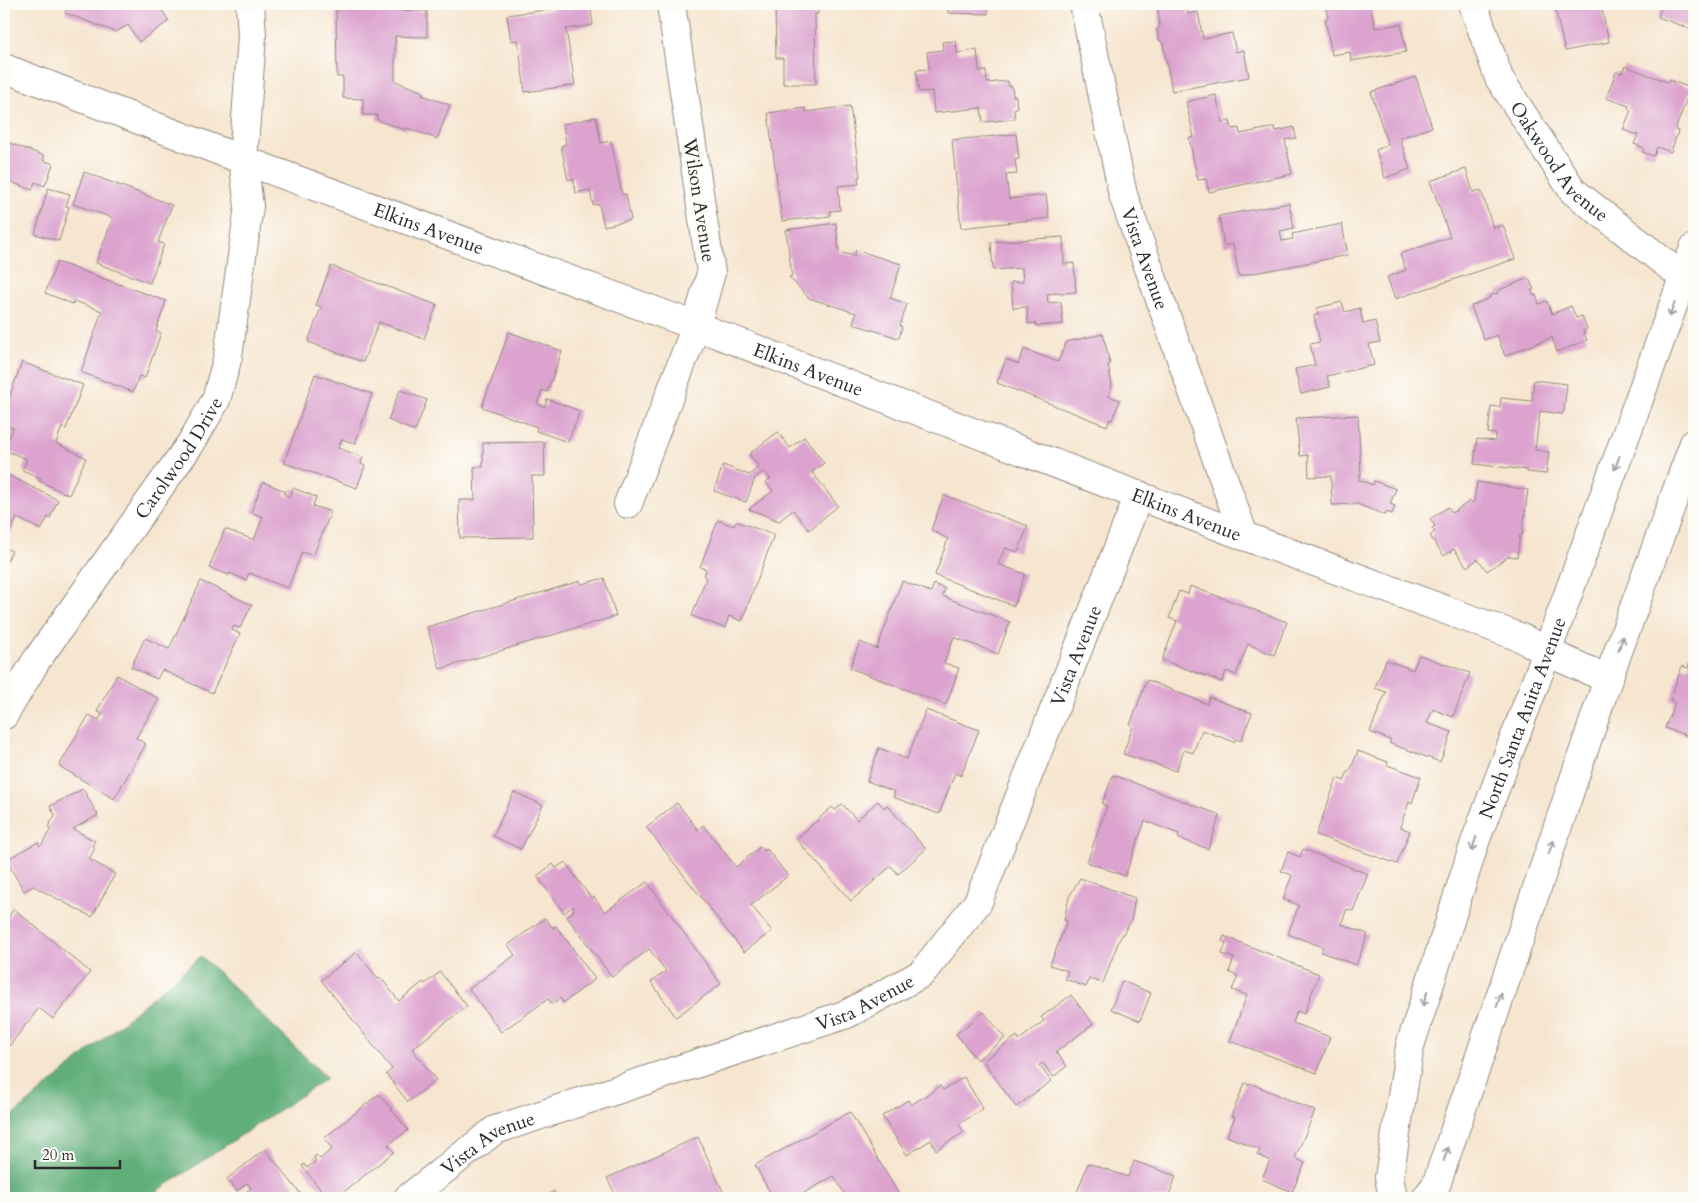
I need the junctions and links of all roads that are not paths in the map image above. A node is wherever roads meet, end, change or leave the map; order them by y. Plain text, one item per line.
1 (250, 4) edge
2 (670, 4) edge
3 (1084, 4) edge
4 (1473, 4) edge
5 (4, 68) edge
6 (242, 160) junction
7 (1694, 248) edge
8 (1689, 279) edge
9 (696, 326) junction
10 (1694, 443) edge
11 (1139, 495) junction
12 (628, 504) dead end
13 (1244, 536) junction
14 (1547, 652) junction
15 (1608, 679) junction
16 (4, 715) edge
17 (408, 1198) edge
18 (1393, 1198) edge
19 (1426, 1198) edge

1 - 6 street, Carolwood Drive
2 - 9 street, Wilson Avenue
3 - 13 street, Vista Avenue
4 - 8 street, Oakwood Avenue
5 - 6 street, Elkins Avenue
6 - 9 street, Elkins Avenue
6 - 16 street, Carolwood Drive
7 - 8 street, North Santa Anita Avenue
8 -> 14 street, North Santa Anita Avenue
9 - 11 street, Elkins Avenue
9 - 12 street, Wilson Avenue
15 -> 10 street
11 - 13 street, Elkins Avenue
11 - 17 street, Vista Avenue
13 - 14 street, Elkins Avenue
14 - 15 street, Elkins Avenue
14 -> 18 street, North Santa Anita Avenue
19 -> 15 street

